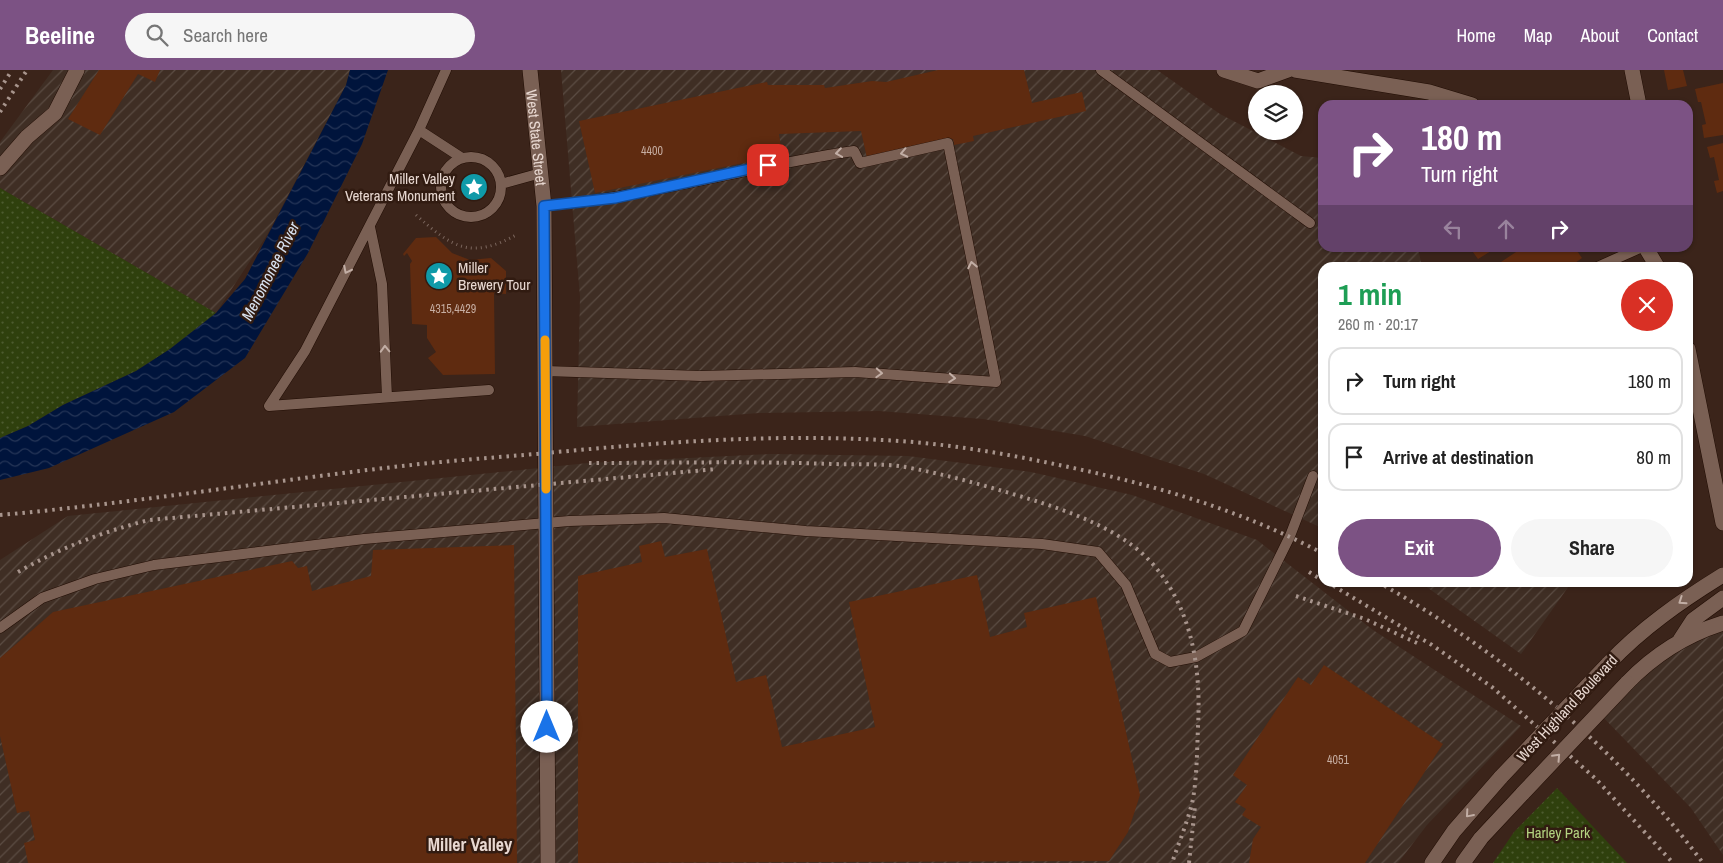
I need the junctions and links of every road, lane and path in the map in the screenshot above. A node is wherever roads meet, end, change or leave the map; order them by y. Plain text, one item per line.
1 (77, 70) edge
2 (446, 70) edge
3 (530, 70) edge
4 (1101, 70) edge
5 (1224, 70) edge
6 (1288, 70) edge
7 (1295, 70) edge
8 (1632, 70) edge
9 (1455, 100) edge
10 (1638, 100) edge
11 (419, 130) junction
12 (462, 158) junction
13 (0, 168) edge
14 (540, 173) junction
15 (501, 184) junction
16 (544, 206) junction
17 (416, 216) dead end
18 (1310, 223) dead end
19 (370, 227) junction
20 (518, 234) dead end
21 (1631, 252) edge
22 (1609, 262) edge
23 (545, 371) junction
24 (1693, 374) edge
25 (488, 390) dead end
26 (387, 397) junction
27 (1313, 476) dead end
28 (546, 523) junction
29 (1723, 523) edge
30 (1723, 575) edge
31 (1723, 598) edge
32 (1723, 623) edge
33 (0, 628) edge
34 (1680, 640) junction
35 (548, 863) edge
36 (1432, 863) edge
37 (1462, 863) edge

1 - 13 street
2 - 11 lane
3 - 14 street, West State Street
4 - 18 lane
5 - 6 street
7 - 9 street
8 - 10 street
11 - 12 lane
11 - 19 lane
12 - 15 lane
12 - 15 lane
14 - 15 lane
14 - 16 street, West State Street
16 - 23 street, West State Street
23 -> 16 lane
17 - 20 path
26 -> 19 lane
19 -> 26 lane
21 - 22 lane
23 - 28 street, West State Street
24 - 29 street
25 - 26 lane
27 - 28 lane
28 - 33 lane
28 - 35 street, West State Street
30 -> 36 street, West Highland Boulevard, bridge
31 - 34 street
32 - 34 street, West Highland Boulevard
37 -> 34 street, West Highland Boulevard, bridge

